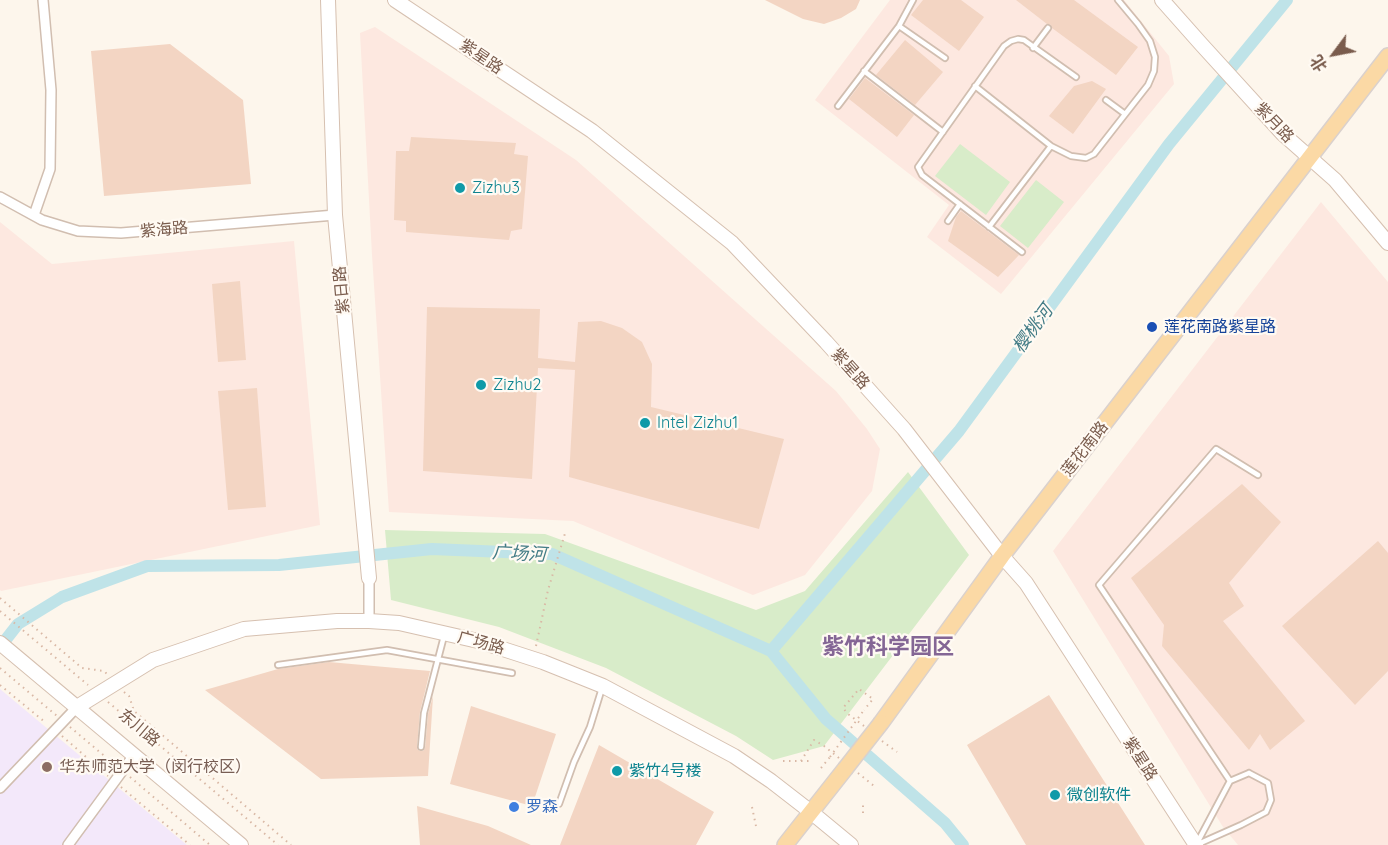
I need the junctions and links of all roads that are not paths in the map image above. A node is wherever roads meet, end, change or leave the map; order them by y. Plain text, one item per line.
1 (43, 0) edge
2 (328, 0) edge
3 (395, 0) edge
4 (914, 0) edge
5 (1118, 0) edge
6 (1162, 0) edge
7 (899, 26) junction
8 (1048, 28) dead end
9 (1033, 48) junction
10 (1388, 56) edge
11 (945, 58) dead end
12 (864, 71) junction
13 (1076, 78) dead end
14 (975, 86) junction
15 (1106, 100) dead end
16 (838, 106) dead end
17 (1125, 114) junction
18 (943, 132) junction
19 (1051, 146) junction
20 (1309, 158) junction
21 (0, 197) edge
22 (960, 204) junction
23 (34, 215) junction
24 (335, 215) junction
25 (948, 221) dead end
26 (989, 227) junction
27 (1388, 243) edge
28 (1022, 252) dead end
29 (1258, 475) dead end
30 (1002, 556) junction
31 (369, 578) joint
32 (369, 621) junction
33 (444, 634) junction
34 (0, 643) edge
35 (438, 659) junction
36 (278, 665) dead end
37 (512, 673) dead end
38 (603, 686) junction
39 (77, 707) junction
40 (421, 747) dead end
41 (134, 755) junction
42 (1230, 781) junction
43 (0, 788) edge
44 (559, 804) dead end
45 (811, 812) junction
46 (68, 845) edge
47 (241, 845) edge
48 (785, 845) edge
49 (850, 845) edge
50 (1196, 845) edge

1 - 23 street
2 - 24 street, 紫日路
3 - 30 street, 紫星路
4 - 7 lane
5 - 17 lane
6 - 20 street, 紫月路
7 - 11 lane
7 - 12 lane
8 - 9 lane
9 - 13 lane
9 - 14 lane
10 - 20 main road, 莲花南路
12 - 16 lane
12 - 18 lane
14 - 18 lane
14 - 19 lane
15 - 17 lane
17 - 19 lane
18 - 22 lane
19 - 26 lane
20 - 27 street, 紫月路
20 - 30 main road, 莲花南路
21 - 23 street, 紫海路
22 - 25 lane
22 - 26 lane
23 - 24 street, 紫海路
24 - 31 street, 紫日路
26 - 28 lane
29 - 42 lane
30 - 45 main road, 莲花南路, bridge
30 - 50 street, 紫星路
31 - 32 street
32 - 33 street, 广场路
32 - 39 street, 广场路
33 - 35 lane
33 - 38 street, 广场路
34 - 39 street, 东川路
35 - 36 lane
35 - 37 lane
35 - 40 lane
38 - 44 lane
38 - 45 street, 广场路
39 - 41 street, 东川路
39 - 43 street
41 - 46 street
41 - 47 street, 东川路
42 - 50 lane
42 - 50 lane
45 - 48 main road, 莲花南路
45 - 49 street, 广场路

